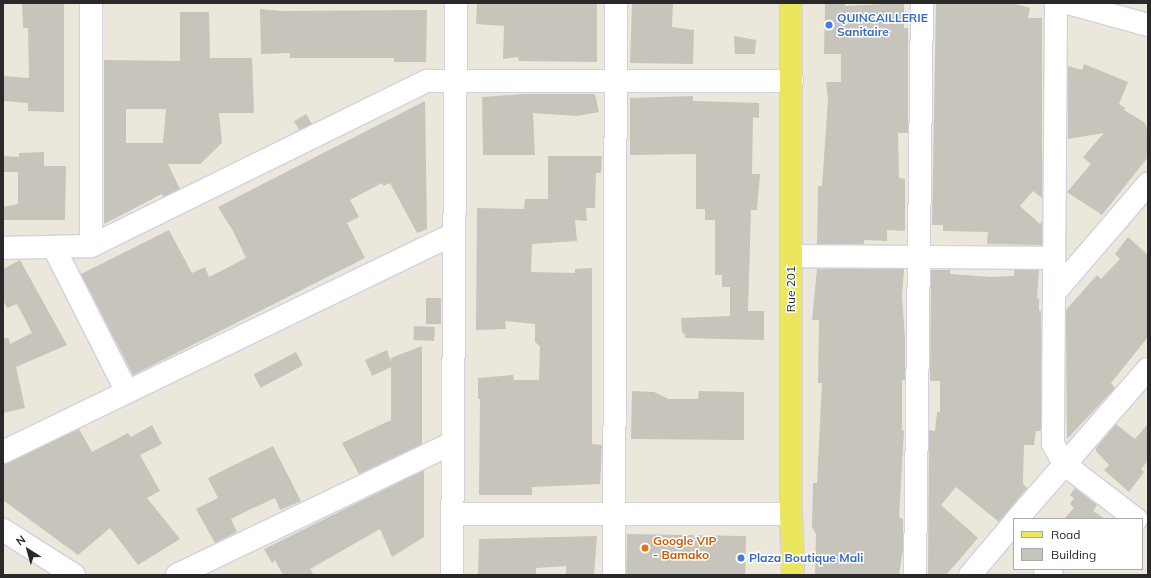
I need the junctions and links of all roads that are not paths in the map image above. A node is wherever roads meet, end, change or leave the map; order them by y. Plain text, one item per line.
1 (91, 3) edge
2 (456, 3) edge
3 (616, 3) edge
4 (791, 3) edge
5 (922, 3) edge
6 (1056, 3) edge
7 (1068, 3) edge
8 (1148, 25) edge
9 (455, 81) junction
10 (616, 81) junction
11 (792, 81) junction
12 (1148, 184) edge
13 (454, 234) junction
14 (91, 246) junction
15 (3, 248) edge
16 (54, 248) junction
17 (918, 255) junction
18 (791, 256) junction
19 (1054, 258) junction
20 (1055, 292) junction
21 (1148, 369) edge
22 (126, 392) junction
23 (452, 444) junction
24 (3, 452) edge
25 (1064, 464) junction
26 (452, 514) junction
27 (614, 514) junction
28 (791, 514) junction
29 (1021, 518) edge
30 (1135, 518) edge
31 (3, 530) edge
32 (1012, 530) edge
33 (74, 575) edge
34 (177, 575) edge
35 (452, 575) edge
36 (614, 575) edge
37 (793, 575) edge
38 (916, 575) edge
39 (970, 575) edge

1 - 14 street
2 - 9 street
3 - 10 street
4 - 11 main road, Rue 201
5 - 17 street
6 - 19 street
7 - 8 street
9 - 10 street
9 - 13 street
9 - 14 street
10 - 11 street
10 - 27 street
11 - 18 main road, Rue 201
12 - 20 street
13 - 22 street
13 - 23 street
14 - 16 street
15 - 16 street
16 - 22 street
17 - 18 street
17 - 19 street
17 - 38 street
18 - 28 main road, Rue 201
19 - 20 street
20 - 25 street
21 - 25 street
22 - 24 street
23 - 26 street
23 - 34 street
25 - 29 street
25 - 30 street
26 - 27 street
26 - 35 street
27 - 28 street
27 - 36 street
28 - 37 main road, Rue 201
31 - 33 street
32 - 39 street

